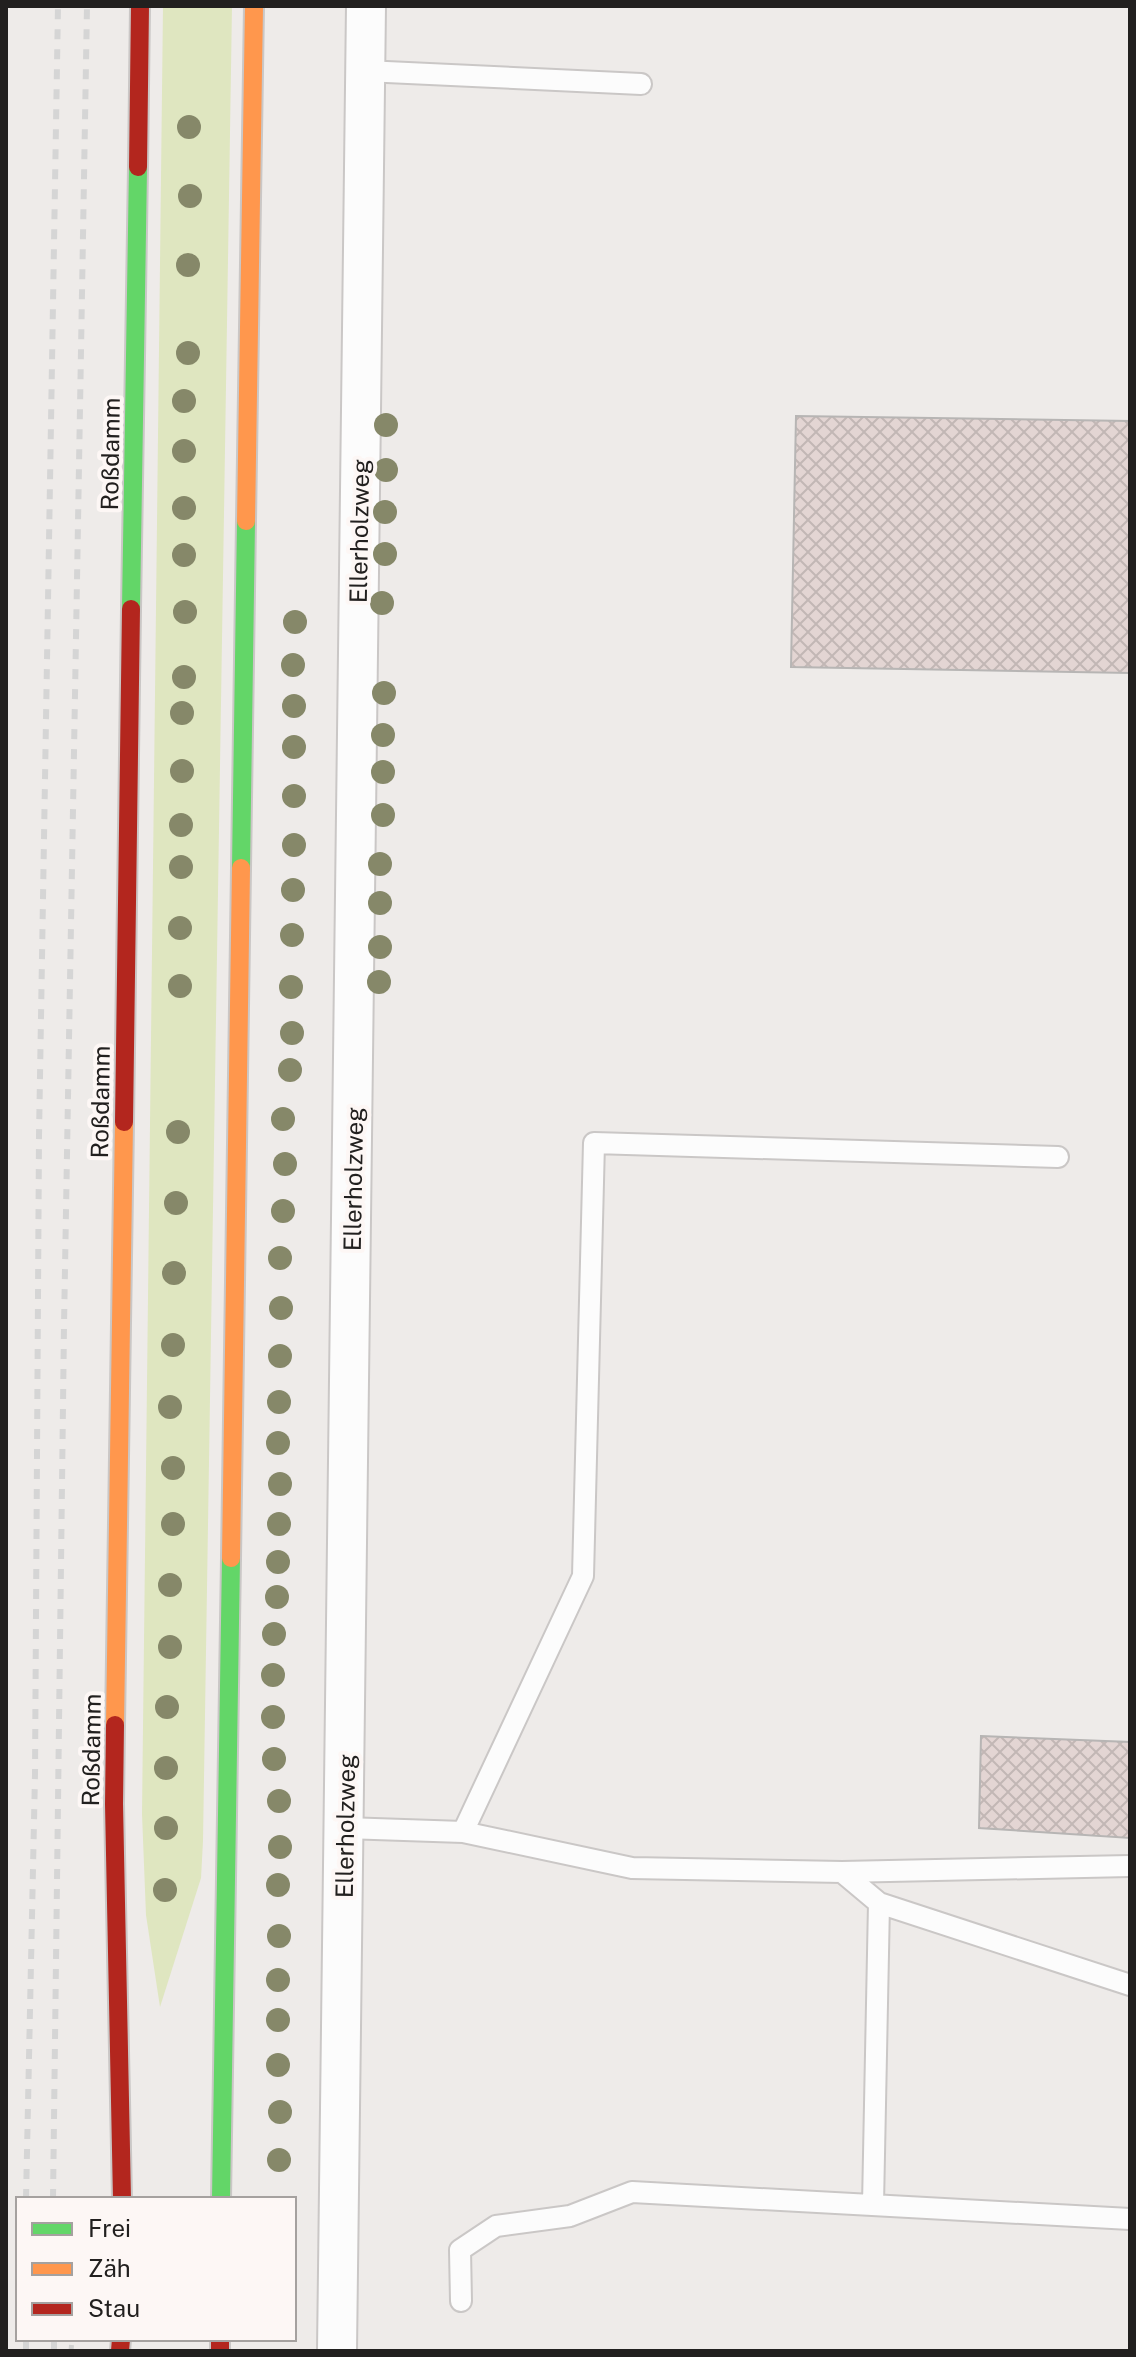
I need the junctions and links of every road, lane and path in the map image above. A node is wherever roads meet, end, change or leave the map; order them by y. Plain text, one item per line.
1 (140, 6) edge
2 (254, 6) edge
3 (366, 6) edge
4 (365, 71) junction
5 (641, 84) dead end
6 (1058, 1157) dead end
7 (345, 1828) junction
8 (463, 1832) junction
9 (1130, 1866) edge
10 (842, 1872) junction
11 (879, 1903) junction
12 (1130, 1985) edge
13 (122, 2197) edge
14 (221, 2197) edge
15 (873, 2205) junction
16 (1130, 2219) edge
17 (461, 2301) dead end
18 (337, 2351) edge

1 - 13 main road, Roßdamm
2 - 14 main road
3 - 4 street, Ellerholzweg
4 - 5 lane
4 - 7 street, Ellerholzweg
6 - 8 lane
7 - 8 lane
7 - 18 street, Ellerholzweg
8 - 10 lane
9 - 10 lane
10 - 11 lane
11 - 12 lane
11 - 15 lane
15 - 16 lane
15 - 17 lane

